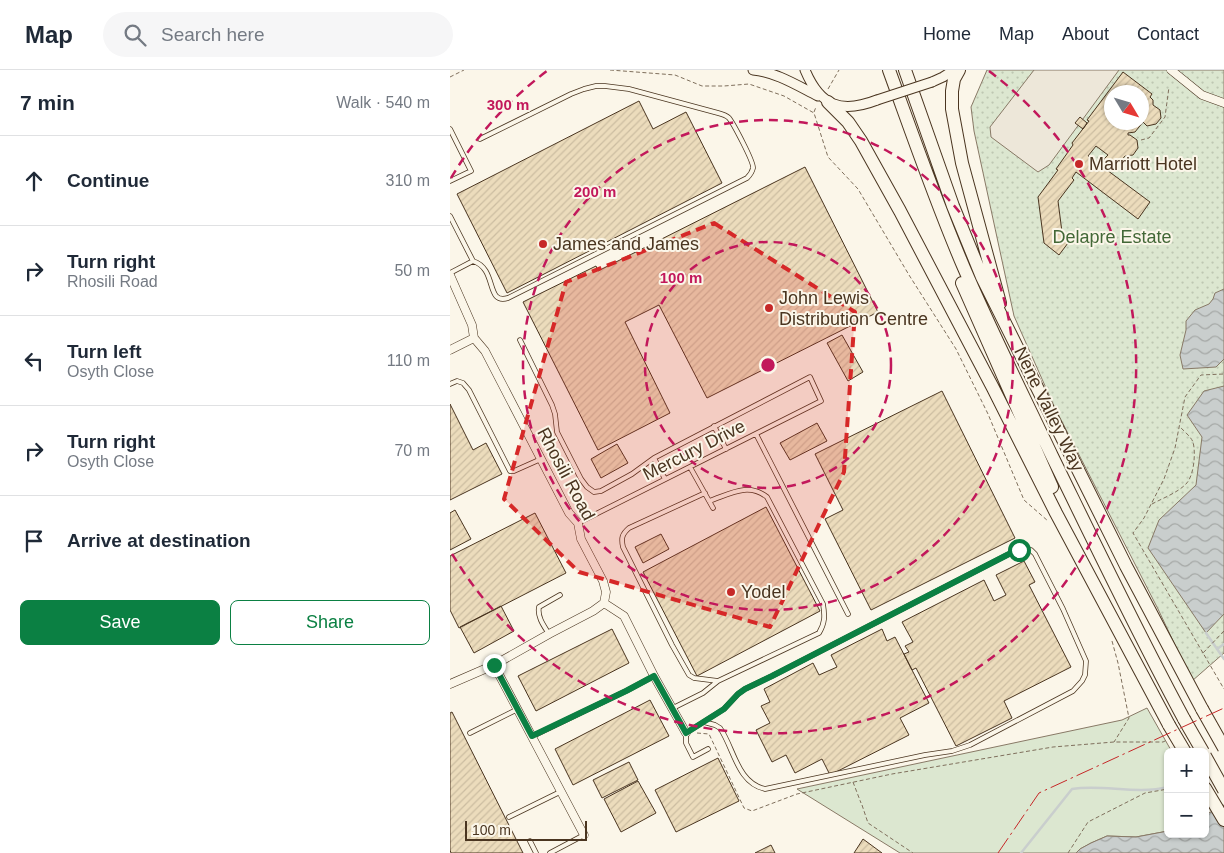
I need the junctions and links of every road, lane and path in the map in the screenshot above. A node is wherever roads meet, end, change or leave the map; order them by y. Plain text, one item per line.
1 (464, 70) edge
2 (610, 70) edge
3 (753, 70) edge
4 (805, 70) edge
5 (839, 70) edge
6 (889, 70) edge
7 (905, 70) edge
8 (954, 70) edge
9 (959, 70) edge
10 (1171, 70) edge
11 (450, 78) edge
12 (1169, 88) dead end
13 (823, 99) junction
14 (1224, 103) edge
15 (814, 113) junction
16 (450, 129) edge
17 (480, 139) dead end
18 (1141, 140) dead end
19 (450, 182) edge
20 (939, 207) junction
21 (450, 216) edge
22 (473, 261) junction
23 (450, 274) edge
24 (1007, 327) junction
25 (474, 338) junction
26 (520, 340) dead end
27 (450, 350) edge
28 (1224, 374) edge
29 (450, 384) edge
30 (714, 426) junction
31 (1180, 426) junction
32 (756, 434) junction
33 (726, 449) junction
34 (540, 458) junction
35 (654, 458) junction
36 (690, 466) junction
37 (665, 479) junction
38 (705, 493) junction
39 (709, 501) junction
40 (1151, 504) junction
41 (713, 508) dead end
42 (1048, 521) dead end
43 (578, 523) junction
44 (1096, 587) junction
45 (560, 595) dead end
46 (604, 603) junction
47 (848, 614) dead end
48 (1224, 631) edge
49 (549, 634) junction
50 (1117, 650) dead end
51 (1203, 654) junction
52 (494, 665) junction
53 (654, 676) junction
54 (718, 681) junction
55 (450, 684) edge
56 (1224, 689) edge
57 (673, 708) junction
58 (518, 709) junction
59 (704, 722) junction
60 (470, 733) dead end
61 (686, 733) junction
62 (532, 736) junction
63 (1114, 742) dead end
64 (1183, 748) edge
65 (1201, 748) edge
66 (1224, 748) edge
67 (708, 749) dead end
68 (1209, 763) edge
69 (853, 782) dead end
70 (1164, 790) edge
71 (1224, 790) edge
72 (562, 791) junction
73 (1208, 793) edge
74 (508, 817) dead end
75 (1224, 820) edge
76 (584, 835) joint
77 (530, 841) dead end
78 (536, 853) edge
79 (550, 853) edge
80 (912, 853) edge
81 (1068, 853) edge

1 - 11 path
2 - 15 path
3 - 13 street
4 - 13 street
5 - 13 path
6 - 20 highway, Nene Valley Way
7 - 24 highway, Nene Valley Way
8 - 13 street, bridge
9 - 24 highway
10 - 14 street
12 - 18 path
13 - 15 path
13 - 44 highway
15 - 42 path
16 - 19 lane
17 - 22 lane
20 - 44 highway
20 - 65 highway, Nene Valley Way, bridge
21 - 22 lane
22 - 23 lane
23 - 25 street, Rhosili Road
24 - 66 highway, Nene Valley Way, bridge
25 - 27 street
25 - 34 street, Rhosili Road
26 - 35 lane
28 - 31 path
29 - 34 lane
30 - 32 lane, Mercury Drive
30 - 33 lane
30 - 35 lane
31 - 40 path
31 - 40 path
32 - 33 lane, Mercury Drive
32 - 47 lane
33 - 36 lane, Mercury Drive
34 - 43 street, Rhosili Road
35 - 37 lane
36 - 37 lane, Mercury Drive
36 - 38 lane
37 - 43 lane, Mercury Drive
38 - 39 lane
38 - 54 lane
39 - 41 lane
39 - 54 lane
40 - 51 path
43 - 46 street, Rhosili Road
44 - 64 highway, bridge
45 - 49 lane
46 - 49 street
46 - 53 street
48 - 51 path
49 - 52 street
50 - 63 path
51 - 56 path
52 - 55 street
52 - 58 street
53 - 57 street
53 - 62 lane
54 - 57 lane
57 - 61 street
58 - 60 lane
58 - 62 street
59 - 59 lane
59 - 61 lane
61 - 67 lane
62 - 72 street
68 - 71 highway, bridge
69 - 80 path
70 - 81 path
72 - 74 lane
72 - 76 street
73 - 75 highway
76 - 79 lane
77 - 78 lane

